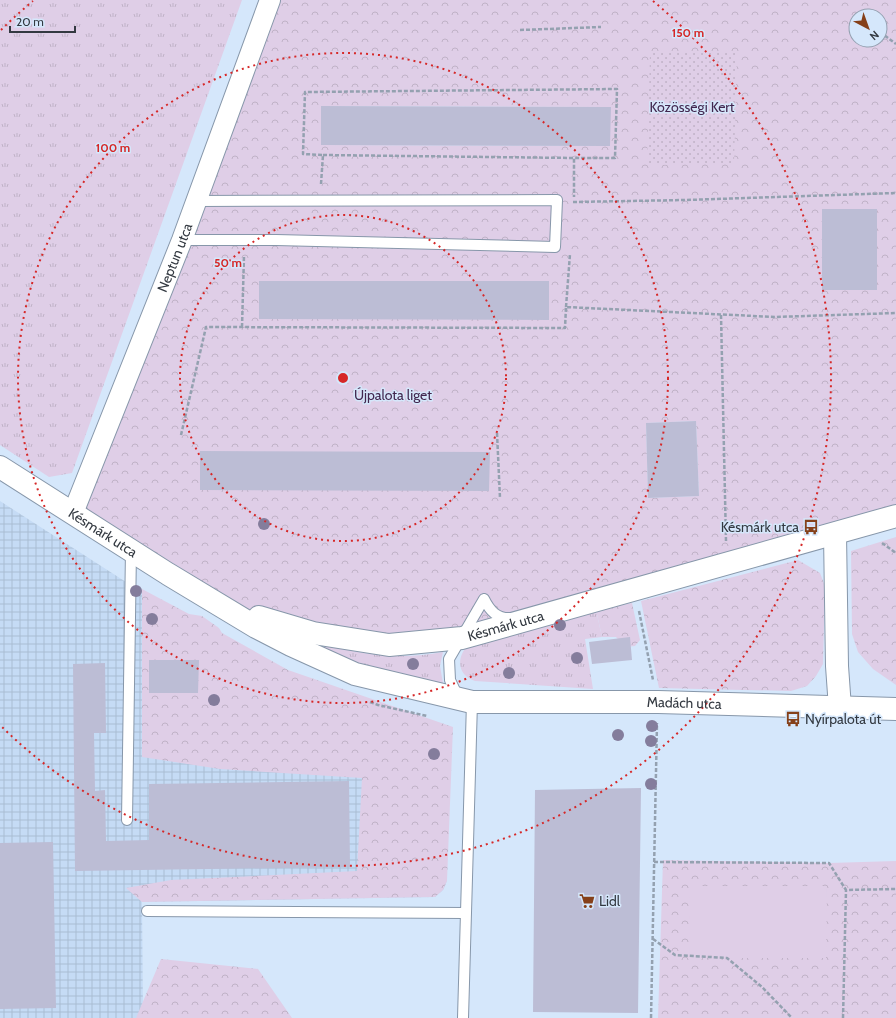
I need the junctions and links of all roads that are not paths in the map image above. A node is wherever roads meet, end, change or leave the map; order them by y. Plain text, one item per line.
1 (270, 0) edge
2 (197, 201) junction
3 (182, 240) junction
4 (0, 467) edge
5 (73, 513) junction
6 (896, 516) edge
7 (835, 534) junction
8 (131, 550) junction
9 (206, 596) junction
10 (543, 616) junction
11 (462, 638) junction
12 (466, 700) junction
13 (840, 708) junction
14 (896, 709) edge
15 (127, 820) dead end
16 (147, 911) dead end
17 (465, 913) junction
18 (463, 1018) edge

1 - 2 street, Neptun utca
2 - 3 street, Neptun utca
2 - 3 lane
3 - 5 street, Neptun utca
4 - 5 street, Késmárk utca
5 - 8 street, Késmárk utca
6 - 7 street, Késmárk utca
7 - 10 street, Késmárk utca
7 - 13 street
8 - 9 street, Késmárk utca
8 - 15 lane
9 - 11 street, Késmárk utca
9 - 12 street, Késmárk utca
10 - 11 street, Késmárk utca
10 - 11 lane
11 - 12 lane
12 - 13 street, Madách utca
12 - 17 lane
13 - 14 street, Madách utca
16 - 17 lane
17 - 18 lane

